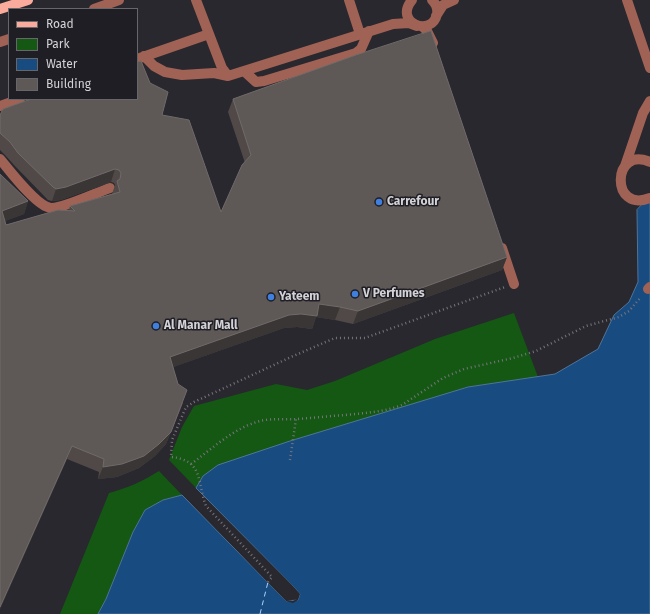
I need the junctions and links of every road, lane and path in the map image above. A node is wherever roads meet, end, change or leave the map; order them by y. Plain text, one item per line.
1 (28, 0) edge
2 (119, 0) edge
3 (196, 0) edge
4 (360, 0) edge
5 (433, 0) edge
6 (627, 0) edge
7 (410, 1) edge
8 (451, 1) edge
9 (350, 2) edge
10 (97, 8) edge
11 (0, 9) edge
12 (435, 19) junction
13 (393, 24) junction
14 (420, 26) junction
15 (364, 33) junction
16 (209, 34) junction
17 (431, 38) junction
18 (436, 53) edge
19 (140, 58) edge
20 (650, 68) edge
21 (244, 71) junction
22 (228, 76) junction
23 (17, 100) edge
24 (650, 102) edge
25 (0, 106) edge
26 (0, 160) edge
27 (650, 162) edge
28 (625, 166) junction
29 (110, 188) dead end
30 (650, 198) edge
31 (499, 239) edge
32 (514, 284) joint
33 (649, 288) edge
34 (296, 419) junction
35 (290, 460) dead end
36 (191, 464) junction
37 (268, 582) dead end

1 - 11 main road
2 - 10 lane
3 - 16 lane
4 - 9 lane
5 - 8 lane
5 - 12 lane
6 - 20 lane
7 - 13 lane
7 - 14 lane
8 - 12 lane
9 - 15 lane
12 - 14 lane
12 - 17 lane
13 - 14 lane
13 - 15 lane
14 - 17 lane
15 - 21 lane
15 - 21 lane
16 - 19 lane
16 - 22 lane
17 - 18 lane
19 - 22 lane
21 - 22 lane
23 - 25 lane
24 - 28 lane
26 - 29 lane
27 - 28 lane
28 - 30 lane
31 - 32 lane
32 - 36 path
33 - 34 path
34 - 35 path
34 - 36 path
36 - 37 path

